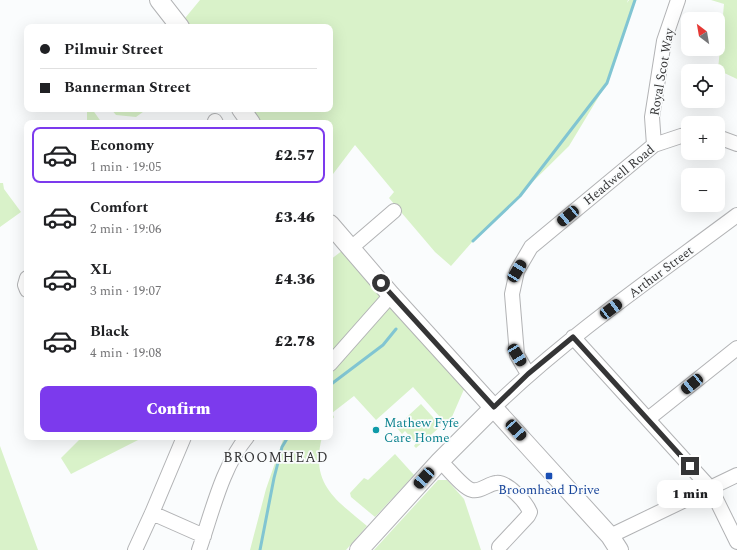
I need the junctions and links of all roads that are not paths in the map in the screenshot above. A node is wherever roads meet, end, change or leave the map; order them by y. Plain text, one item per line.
1 (159, 0) edge
2 (678, 0) edge
3 (178, 24) edge
4 (243, 112) edge
5 (250, 120) edge
6 (681, 136) edge
7 (725, 140) edge
8 (737, 144) edge
9 (654, 145) junction
10 (394, 211) dead end
11 (737, 215) edge
12 (333, 227) edge
13 (351, 248) junction
14 (391, 295) junction
15 (573, 337) junction
16 (737, 348) edge
17 (333, 361) edge
18 (528, 374) junction
19 (494, 407) junction
20 (648, 419) junction
21 (183, 440) edge
22 (244, 440) edge
23 (440, 461) junction
24 (737, 475) edge
25 (711, 489) junction
26 (152, 513) junction
27 (204, 536) junction
28 (737, 542) edge
29 (615, 543) edge
30 (499, 547) dead end
31 (135, 550) edge
32 (199, 550) edge
33 (359, 550) edge

1 - 3 main road
2 - 9 street, Royal Scot Way
4 - 5 main road
6 - 9 street, Headwell Road
7 - 8 street
9 - 18 street, Headwell Road
10 - 13 street
11 - 15 street, Arthur Street
12 - 13 main road
13 - 14 main road
14 - 17 street
14 - 19 main road
15 - 18 street, Arthur Street
15 - 20 street
16 - 20 street
18 - 19 street, Arthur Street
19 - 23 main road
19 - 29 main road
20 - 25 street
21 - 26 street
22 - 27 street
23 - 30 street
23 - 33 main road
24 - 25 street
25 - 28 street
25 - 29 street
26 - 27 street
26 - 31 street
27 - 32 street

